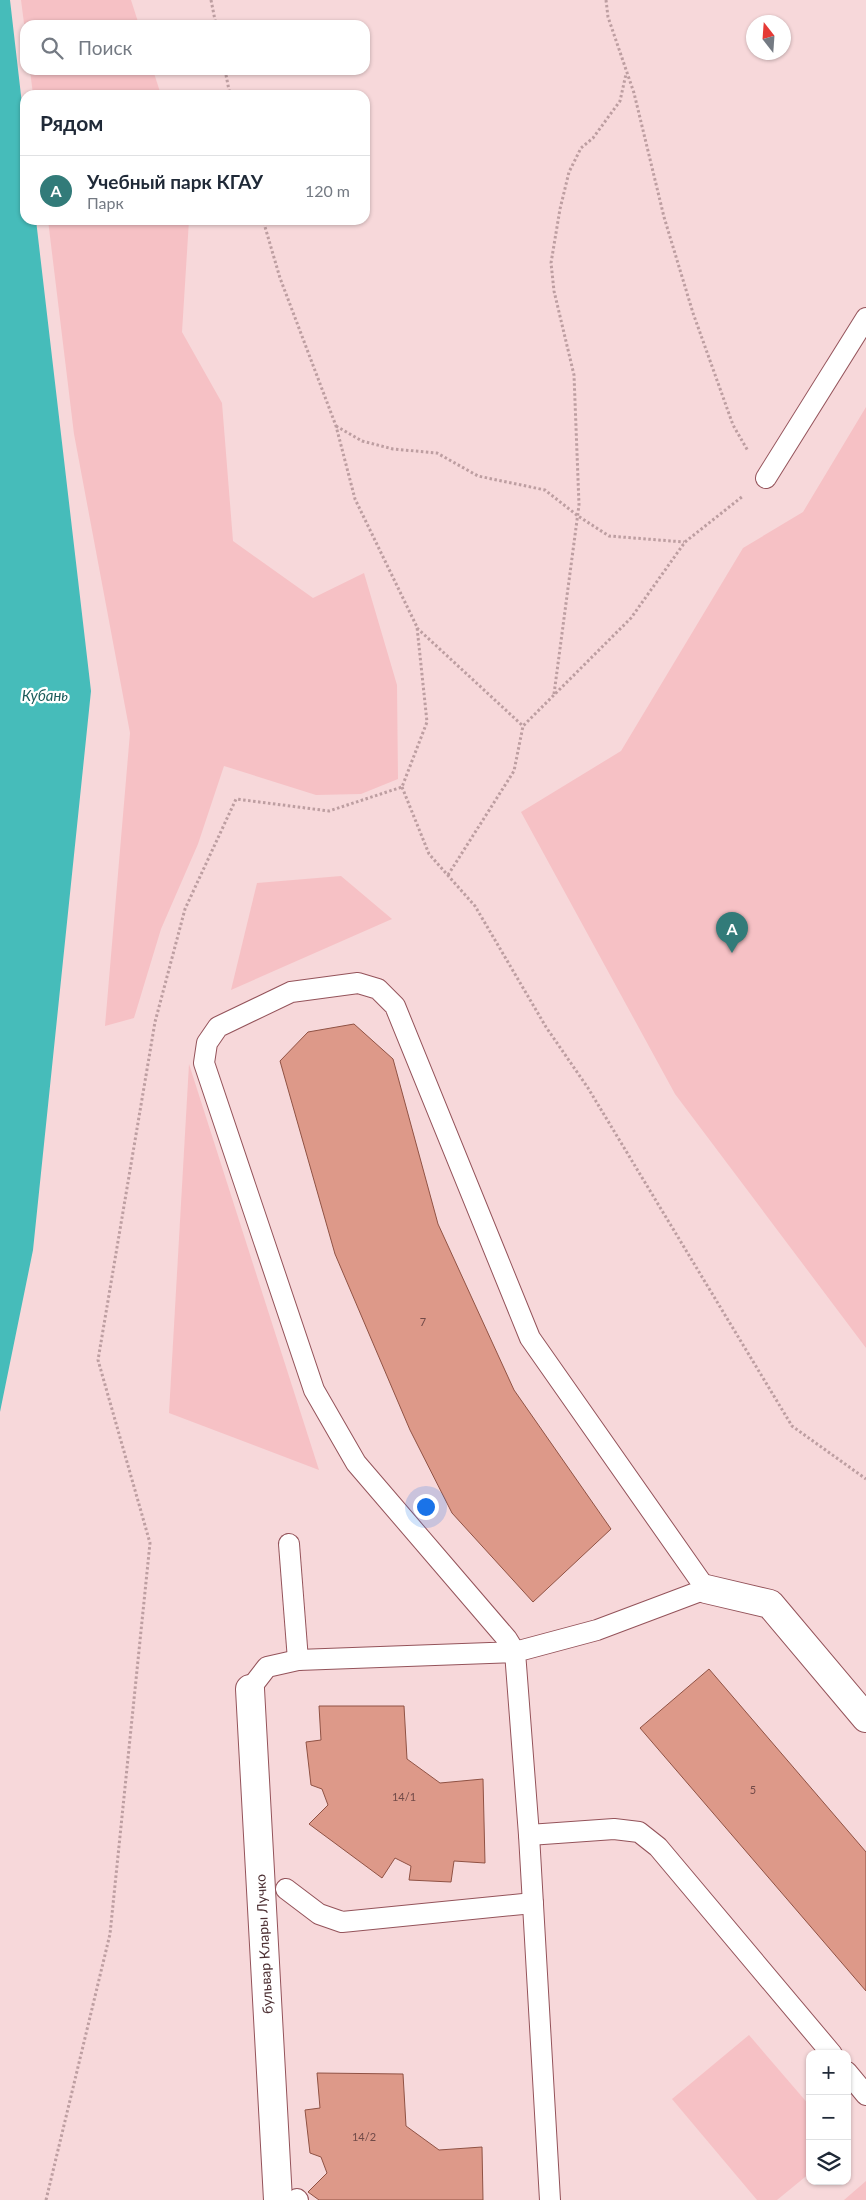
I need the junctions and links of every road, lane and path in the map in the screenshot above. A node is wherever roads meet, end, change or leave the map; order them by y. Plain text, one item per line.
1 (211, 0) edge
2 (606, 0) edge
3 (215, 20) edge
4 (627, 73) junction
5 (226, 75) edge
6 (229, 90) edge
7 (264, 225) edge
8 (866, 318) edge
9 (336, 426) junction
10 (766, 478) junction
11 (578, 516) junction
12 (685, 542) junction
13 (417, 627) junction
14 (554, 695) junction
15 (523, 726) junction
16 (402, 787) junction
17 (448, 875) junction
18 (866, 1479) edge
19 (289, 1544) dead end
20 (706, 1589) junction
21 (515, 1652) junction
22 (298, 1660) junction
23 (250, 1689) joint
24 (866, 1718) edge
25 (529, 1835) junction
26 (286, 1889) dead end
27 (532, 1903) junction
28 (829, 2050) edge
29 (851, 2077) edge
30 (866, 2095) edge
31 (46, 2200) edge
32 (291, 2200) edge
33 (550, 2200) edge

1 - 3 path
2 - 4 path
4 - 10 path
4 - 11 path
5 - 6 path
7 - 9 path
8 - 10 lane
9 - 11 path
9 - 13 path
10 - 12 path
11 - 12 path
11 - 14 path
12 - 14 path
13 - 15 path
13 - 16 path
14 - 15 path
15 - 17 path
16 - 17 path
16 - 31 path
17 - 18 path
19 - 22 lane
20 - 21 lane
20 - 21 lane
20 - 24 street
21 - 22 lane
21 - 25 lane
22 - 23 lane
23 - 32 street, бульвар Клары Лучко
25 - 27 lane
25 - 28 lane
26 - 27 lane
27 - 33 lane
29 - 30 lane

